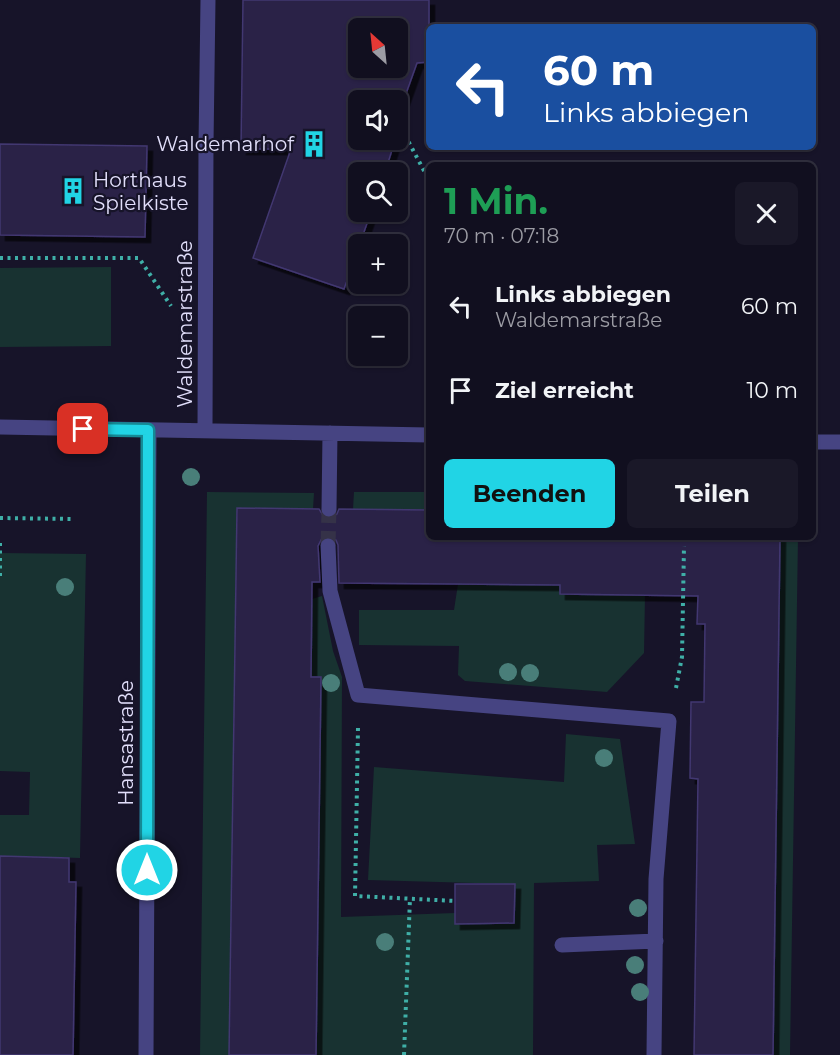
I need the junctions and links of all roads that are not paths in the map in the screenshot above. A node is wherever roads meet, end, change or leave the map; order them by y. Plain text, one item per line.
1 (208, 0) edge
2 (0, 427) edge
3 (148, 430) junction
4 (205, 431) junction
5 (330, 433) junction
6 (426, 435) edge
7 (816, 442) edge
8 (840, 442) edge
9 (329, 509) tunnel mouth
10 (328, 546) tunnel mouth
11 (656, 941) junction
12 (562, 945) dead end
13 (146, 1055) edge
14 (654, 1055) edge

1 - 4 street, Waldemarstraße
2 - 3 street, Waldemarstraße
3 - 4 street, Waldemarstraße
3 - 13 street, Hansastraße
4 - 5 street, Waldemarstraße
5 - 6 street, Waldemarstraße
5 - 9 street
7 - 8 street
10 - 11 street
11 - 12 street
11 - 14 street

